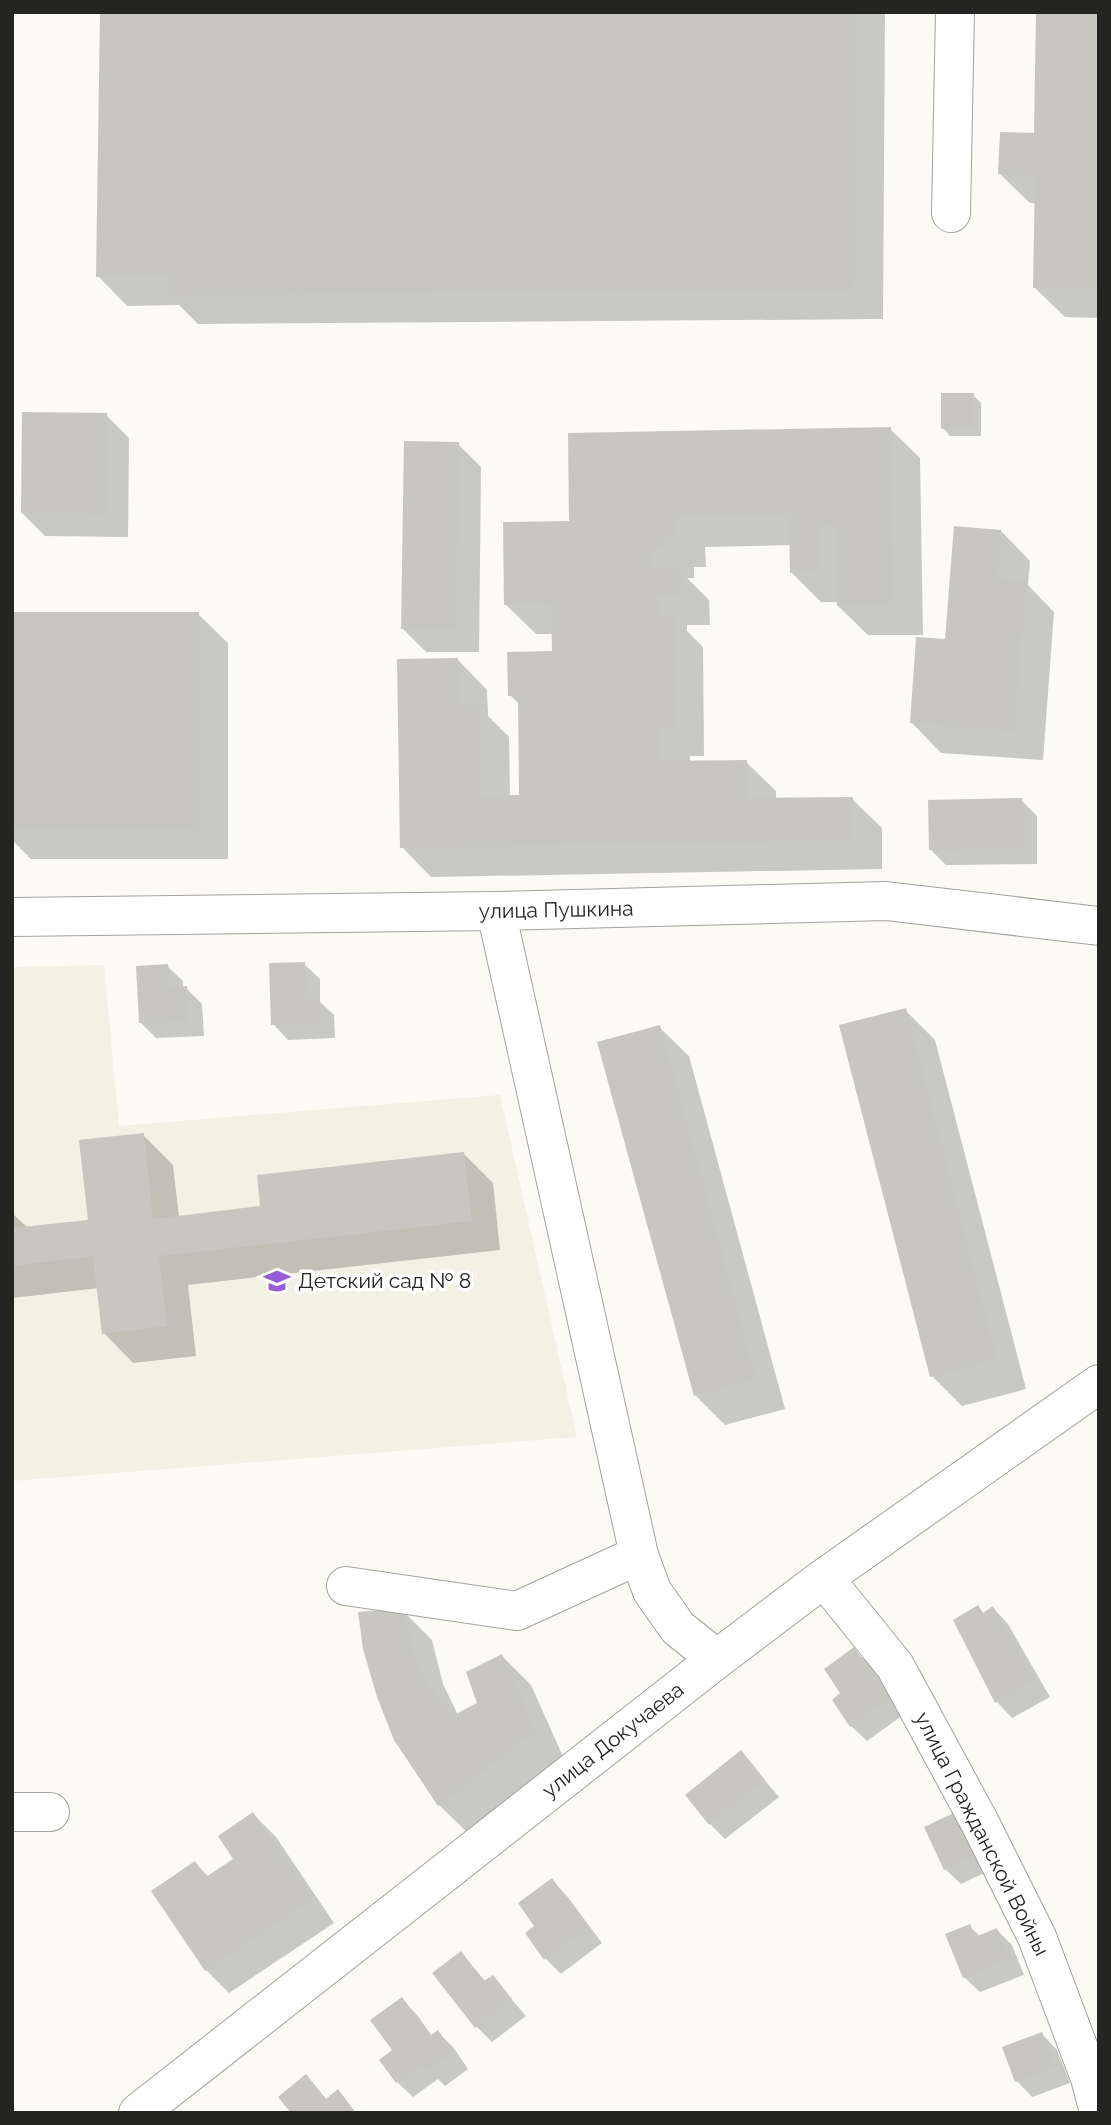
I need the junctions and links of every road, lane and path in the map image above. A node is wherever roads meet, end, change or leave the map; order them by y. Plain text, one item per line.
1 (955, 12) edge
2 (951, 213) dead end
3 (496, 911) junction
4 (12, 917) edge
5 (1099, 926) edge
6 (1099, 1384) edge
7 (639, 1555) junction
8 (824, 1578) junction
9 (346, 1586) dead end
10 (717, 1659) junction
11 (12, 1812) edge
12 (50, 1812) dead end
13 (1099, 2112) edge
14 (138, 2113) edge

1 - 2 street
3 - 4 street, улица Пушкина
3 - 5 street, улица Пушкина
3 - 7 street
6 - 8 street, улица Докучаева
7 - 9 street
7 - 10 street
8 - 10 street, улица Докучаева
8 - 13 street, улица Гражданской Войны
10 - 14 street, улица Докучаева
11 - 12 street

